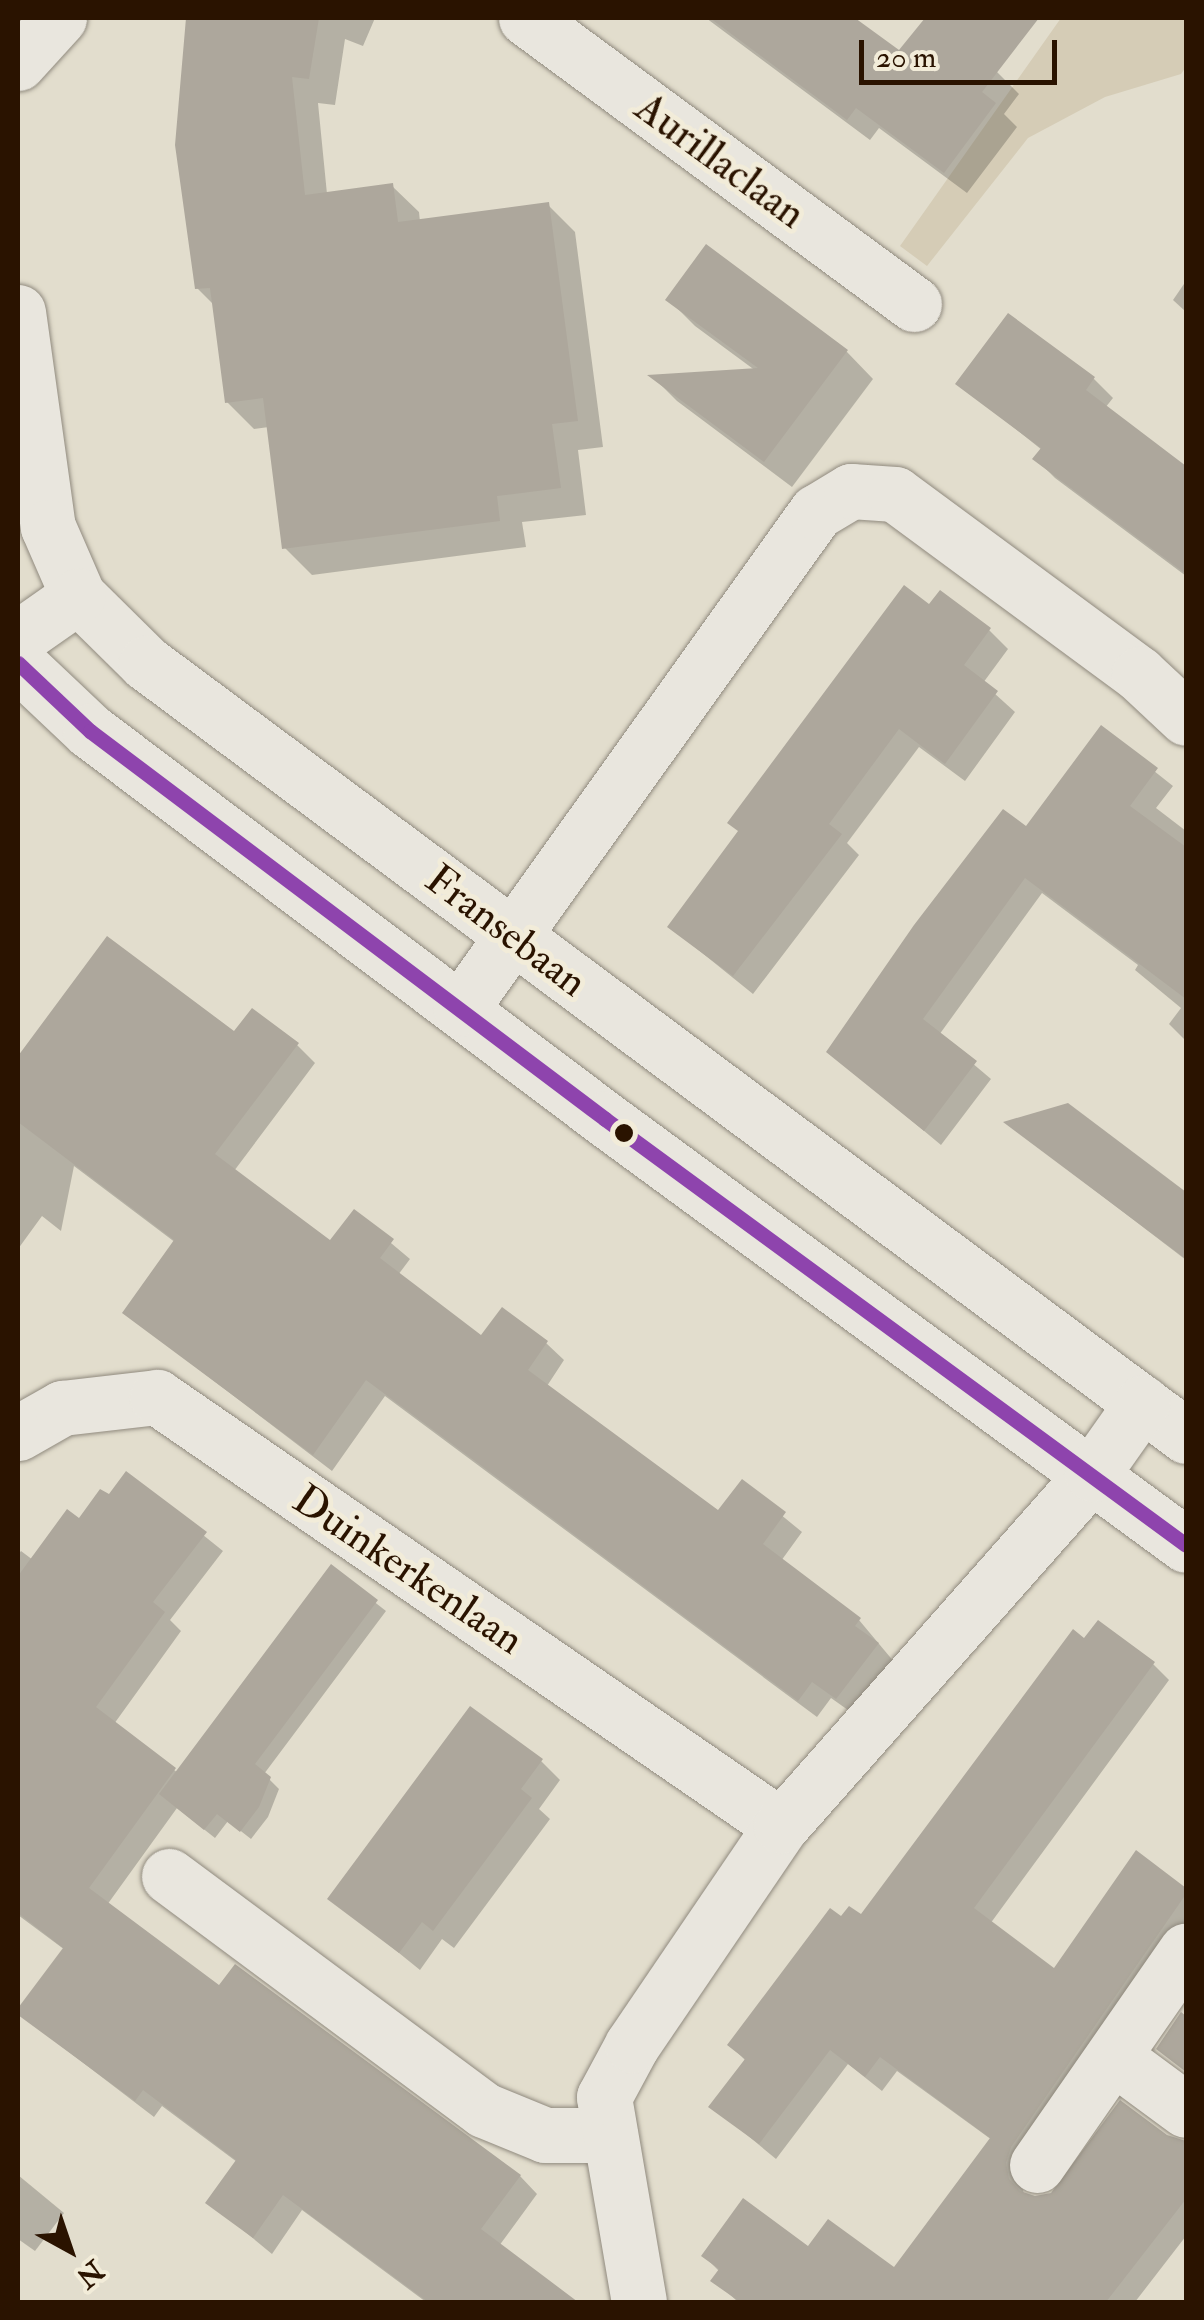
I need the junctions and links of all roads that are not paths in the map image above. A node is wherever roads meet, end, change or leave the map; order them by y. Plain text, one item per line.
1 (58, 18) edge
2 (526, 18) edge
3 (18, 63) edge
4 (914, 304) dead end
5 (18, 312) edge
6 (78, 596) junction
7 (18, 638) edge
8 (18, 663) edge
9 (1186, 718) edge
10 (513, 936) junction
11 (462, 1008) junction
12 (1173, 1423) edge
13 (18, 1433) edge
14 (1092, 1474) junction
15 (1186, 1545) edge
16 (780, 1826) junction
17 (169, 1876) dead end
18 (1186, 1951) edge
19 (1114, 2057) junction
20 (1186, 2110) edge
21 (610, 2135) junction
22 (1037, 2166) dead end
23 (638, 2302) edge

1 - 3 street
2 - 4 street, Aurillaclaan
5 - 6 street, Fransebaan
6 - 7 street
6 - 10 street, Fransebaan
8 - 11 street, Fransebaan
9 - 10 street
10 - 11 street
10 - 12 street, Fransebaan
11 - 14 street, Fransebaan
12 - 14 street
13 - 16 street, Duinkerkenlaan
14 - 15 street, Fransebaan
14 - 16 street
16 - 21 street
17 - 21 street
18 - 19 street
19 - 20 street
19 - 22 street
21 - 23 street

